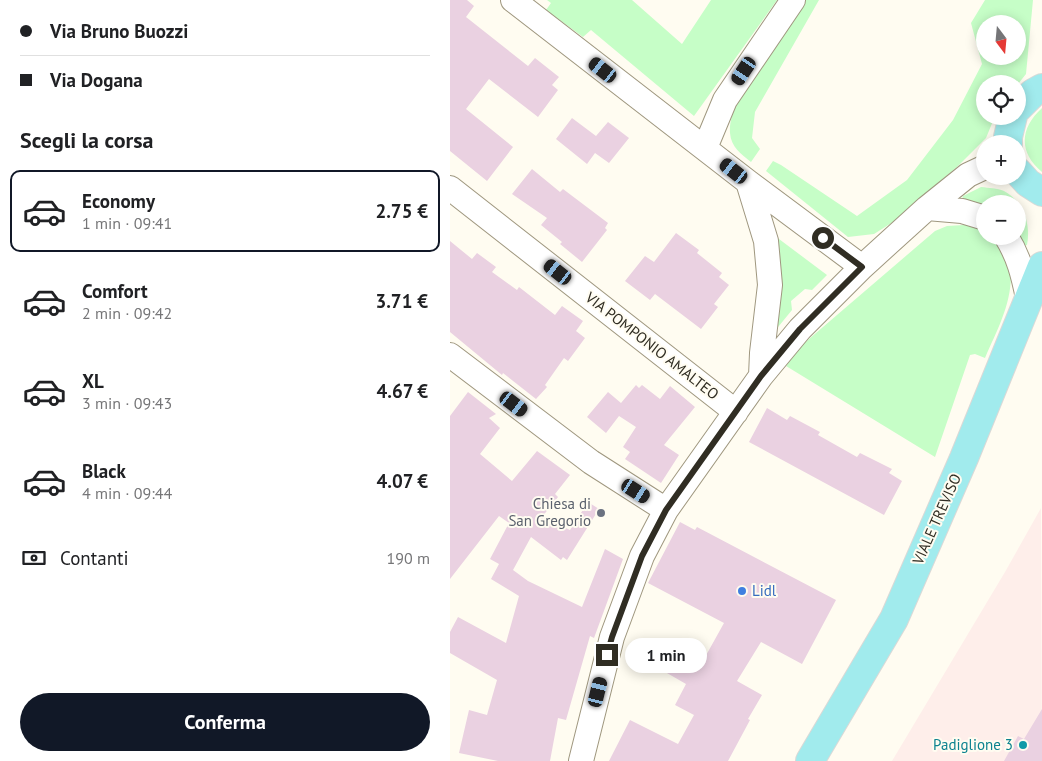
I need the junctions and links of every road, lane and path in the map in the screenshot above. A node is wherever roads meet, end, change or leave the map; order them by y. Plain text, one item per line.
1 (513, 0) edge
2 (793, 0) edge
3 (1042, 88) edge
4 (1026, 100) edge
5 (705, 148) junction
6 (976, 171) edge
7 (748, 182) junction
8 (1026, 182) edge
9 (450, 188) edge
10 (1042, 192) edge
11 (927, 208) junction
12 (976, 215) edge
13 (1012, 245) edge
14 (1042, 266) edge
15 (862, 267) junction
16 (1028, 298) junction
17 (450, 355) edge
18 (761, 376) junction
19 (736, 412) junction
20 (666, 510) junction
21 (581, 761) edge
22 (810, 761) edge

1 - 5 street
2 - 5 street
3 - 4 main road
5 - 7 street
6 - 11 street
7 - 15 street
7 - 18 street
8 - 10 main road
9 - 19 street, VIA POMPONIO AMALTEO
11 - 12 street
11 - 15 street
13 - 16 street
14 - 16 main road, VIALE TREVISO
15 - 18 street
16 - 22 main road, VIALE TREVISO
17 - 20 street
18 - 19 street
19 - 20 street
20 - 21 street

